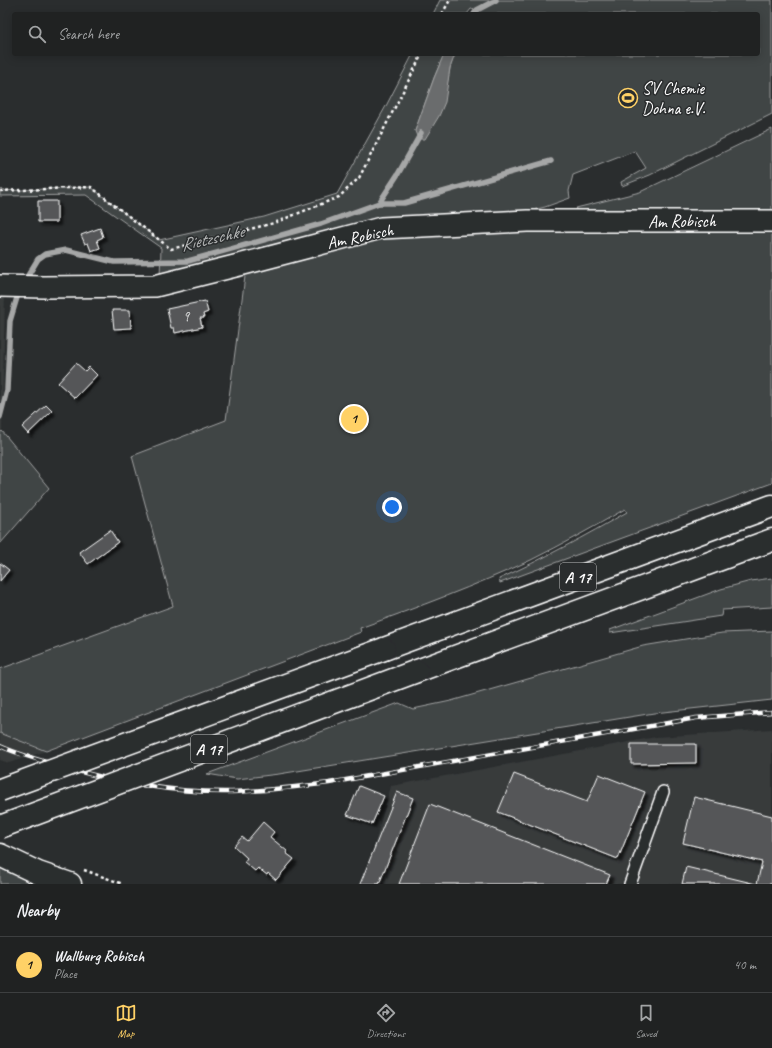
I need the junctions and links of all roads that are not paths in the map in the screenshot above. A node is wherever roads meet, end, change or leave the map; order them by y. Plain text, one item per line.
1 (772, 221) edge
2 (2, 286) edge
3 (772, 506) edge
4 (772, 540) edge
5 (0, 790) edge
6 (663, 792) dead end
7 (0, 827) edge
8 (0, 855) edge
9 (70, 884) edge
10 (630, 884) edge

1 - 2 street, Am Robisch
3 - 5 main road, A 17, bridge
4 - 7 main road, A 17, bridge
6 - 10 lane
8 - 9 main road

